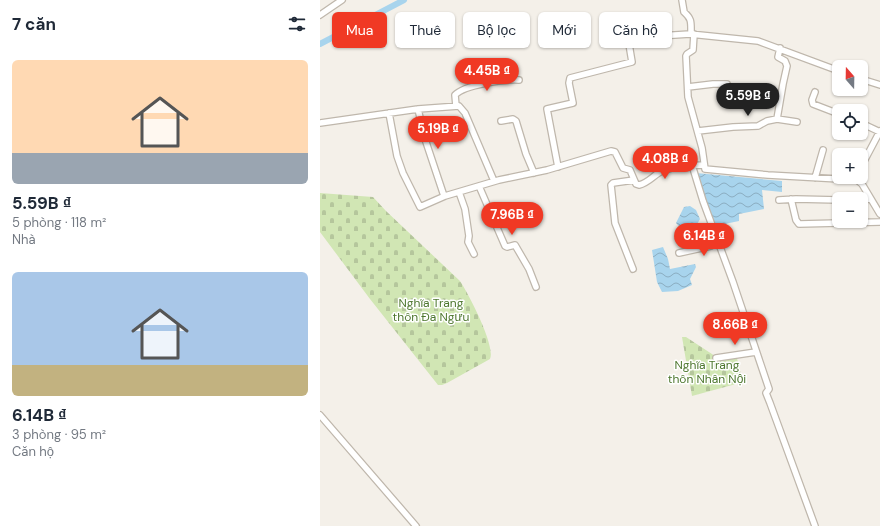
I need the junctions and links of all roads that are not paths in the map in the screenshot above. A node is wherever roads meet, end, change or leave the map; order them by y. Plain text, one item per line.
1 (342, 0) edge
2 (682, 0) edge
3 (320, 15) edge
4 (692, 34) junction
5 (780, 48) junction
6 (832, 68) edge
7 (518, 80) dead end
8 (868, 81) edge
9 (726, 84) dead end
10 (880, 85) edge
11 (688, 87) junction
12 (814, 92) dead end
13 (456, 106) junction
14 (418, 109) junction
15 (832, 111) edge
16 (389, 113) junction
17 (777, 120) junction
18 (501, 121) dead end
19 (797, 122) dead end
20 (320, 123) edge
21 (868, 127) edge
22 (698, 131) junction
23 (880, 132) edge
24 (823, 150) dead end
25 (868, 154) edge
26 (692, 165) junction
27 (704, 165) junction
28 (558, 166) junction
29 (534, 173) junction
30 (815, 178) junction
31 (832, 178) edge
32 (634, 180) junction
33 (494, 181) junction
34 (862, 184) edge
35 (479, 186) junction
36 (459, 192) junction
37 (444, 196) junction
38 (791, 199) junction
39 (870, 199) joint
40 (779, 200) dead end
41 (832, 200) edge
42 (880, 214) edge
43 (880, 222) edge
44 (718, 241) junction
45 (680, 253) dead end
46 (474, 254) dead end
47 (633, 269) dead end
48 (536, 287) dead end
49 (756, 352) junction
50 (716, 358) dead end
51 (320, 415) edge
52 (416, 526) edge
53 (814, 526) edge

1 - 3 street
2 - 4 street
4 - 5 street
4 - 11 street
4 - 28 street
5 - 6 street
5 - 17 street
7 - 13 street
8 - 10 street
9 - 11 street
11 - 22 street
12 - 15 street
13 - 14 street
13 - 33 street
14 - 16 street
14 - 37 street
16 - 20 street
16 - 37 street
17 - 19 street
17 - 22 street
18 - 29 street
21 - 23 street
22 - 27 street
23 - 25 street
24 - 30 street
26 - 27 street
26 - 32 street
26 - 44 street
27 - 30 street
28 - 29 street
28 - 32 street
29 - 33 street
30 - 31 street
32 - 47 street
33 - 35 street
34 - 39 street
35 - 36 street
35 - 48 street
36 - 37 street
36 - 46 street
38 - 40 street
38 - 41 street
38 - 43 street
39 - 42 street
44 - 45 street
44 - 49 street
49 - 50 street
49 - 53 street
51 - 52 street

